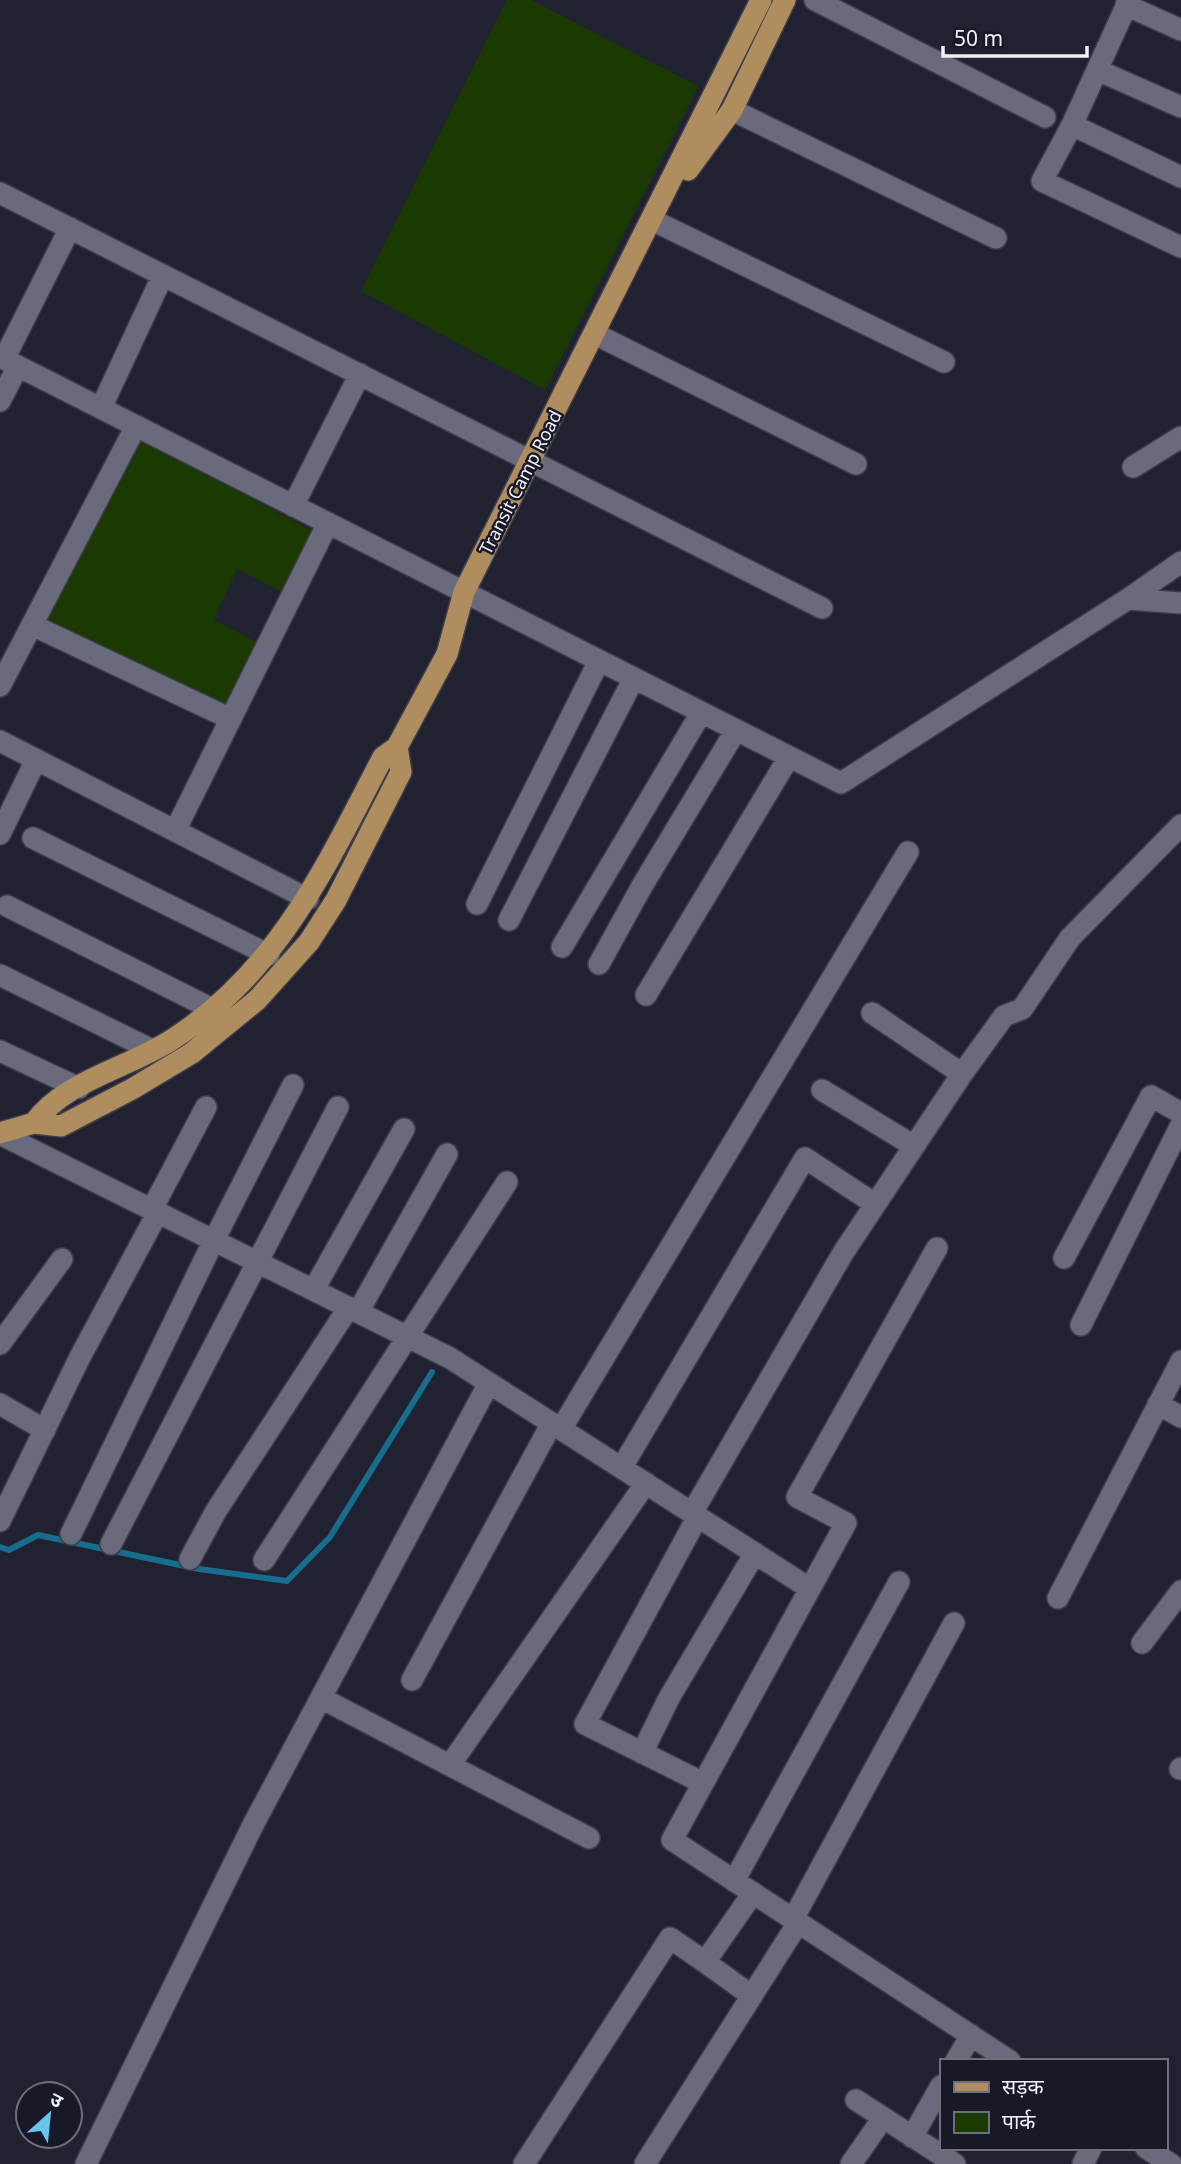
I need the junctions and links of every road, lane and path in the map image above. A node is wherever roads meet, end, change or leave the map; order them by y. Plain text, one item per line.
1 (761, 0) edge
2 (785, 0) edge
3 (815, 0) edge
4 (1127, 3) edge
5 (1181, 30) edge
6 (1097, 70) junction
7 (711, 101) junction
8 (1181, 107) edge
9 (732, 110) junction
10 (1045, 117) dead end
11 (1072, 125) junction
12 (1181, 177) edge
13 (0, 193) edge
14 (653, 220) junction
15 (70, 228) junction
16 (996, 238) dead end
17 (1181, 247) edge
18 (163, 275) junction
19 (595, 334) junction
20 (7, 361) edge
21 (944, 362) dead end
22 (360, 374) junction
23 (0, 401) edge
24 (101, 408) junction
25 (136, 426) junction
26 (1181, 438) edge
27 (531, 460) junction
28 (856, 464) dead end
29 (1133, 467) dead end
30 (293, 506) junction
31 (328, 523) junction
32 (1181, 562) edge
33 (464, 592) junction
34 (1128, 599) junction
35 (1181, 603) edge
36 (822, 608) dead end
37 (32, 625) junction
38 (599, 661) junction
39 (634, 678) junction
40 (0, 686) edge
41 (701, 713) junction
42 (231, 719) junction
43 (736, 730) junction
44 (0, 741) edge
45 (397, 747) junction
46 (789, 757) junction
47 (36, 760) junction
48 (1181, 825) edge
49 (175, 831) junction
50 (0, 834) edge
51 (33, 838) dead end
52 (908, 852) dead end
53 (477, 904) dead end
54 (7, 905) dead end
55 (304, 906) junction
56 (509, 920) dead end
57 (319, 926) junction
58 (562, 947) dead end
59 (269, 955) junction
60 (599, 964) dead end
61 (0, 975) edge
62 (646, 995) dead end
63 (212, 1009) junction
64 (872, 1013) dead end
65 (0, 1051) edge
66 (152, 1051) junction
67 (962, 1074) junction
68 (293, 1085) dead end
69 (79, 1088) junction
70 (821, 1090) dead end
71 (206, 1107) dead end
72 (338, 1107) dead end
73 (1181, 1114) edge
74 (34, 1123) junction
75 (1181, 1125) edge
76 (404, 1129) dead end
77 (0, 1133) edge
78 (914, 1146) junction
79 (447, 1154) dead end
80 (507, 1182) dead end
81 (875, 1204) junction
82 (155, 1210) junction
83 (214, 1240) junction
84 (937, 1248) dead end
85 (1064, 1258) dead end
86 (62, 1259) dead end
87 (257, 1261) junction
88 (314, 1290) junction
89 (354, 1309) junction
90 (1081, 1325) dead end
91 (410, 1337) junction
92 (0, 1344) edge
93 (1181, 1361) edge
94 (489, 1383) junction
95 (1158, 1404) junction
96 (3, 1413) edge
97 (1181, 1417) edge
98 (557, 1426) junction
99 (44, 1430) junction
100 (622, 1467) junction
101 (646, 1483) junction
102 (695, 1514) junction
103 (0, 1521) edge
104 (71, 1534) dead end
105 (110, 1544) dead end
106 (755, 1553) junction
107 (190, 1559) dead end
108 (264, 1560) dead end
109 (899, 1582) dead end
110 (809, 1588) junction
111 (1181, 1591) edge
112 (1058, 1598) dead end
113 (954, 1623) dead end
114 (1142, 1643) dead end
115 (412, 1680) dead end
116 (321, 1698) junction
117 (642, 1752) junction
118 (450, 1765) junction
119 (703, 1783) junction
120 (589, 1838) dead end
121 (734, 1881) junction
122 (753, 1893) junction
123 (796, 1921) junction
124 (705, 1962) junction
125 (752, 1996) junction
126 (971, 2035) junction
127 (957, 2059) edge
128 (1007, 2059) edge
129 (940, 2088) edge
130 (856, 2100) dead end
131 (883, 2118) junction
132 (912, 2137) junction
133 (1149, 2150) edge
134 (949, 2162) edge
135 (86, 2164) edge
136 (524, 2164) edge
137 (645, 2164) edge
138 (851, 2164) edge
139 (1171, 2164) edge

1 - 7 main road, Transit Camp Road
2 - 9 main road, Transit Camp Road
3 - 10 street
4 - 5 street
4 - 6 street
6 - 8 street
6 - 11 street
7 - 9 main road
7 - 14 main road, Transit Camp Road
9 - 14 main road, Transit Camp Road
9 - 16 street
11 - 12 street
11 - 17 street
13 - 15 street
14 - 19 main road, Transit Camp Road
14 - 21 street
15 - 18 street
15 - 20 street
18 - 22 street
18 - 24 street
19 - 27 main road, Transit Camp Road
19 - 28 street
20 - 23 street
20 - 24 street
22 - 27 street
22 - 30 street
24 - 25 street
25 - 30 street
25 - 37 street
26 - 29 street
27 - 33 main road, Transit Camp Road
27 - 36 street
30 - 31 street
31 - 33 street
31 - 42 street
32 - 34 street
33 - 38 street
33 - 45 main road, Transit Camp Road
34 - 35 street
34 - 46 street
37 - 40 street
37 - 42 street
38 - 39 street
38 - 53 street
39 - 41 street
39 - 56 street
41 - 43 street
41 - 58 street
42 - 49 street
43 - 46 street
43 - 60 street
44 - 47 street
45 - 55 main road, Transit Camp Road
45 - 57 main road, Transit Camp Road
46 - 62 street
47 - 49 street
47 - 50 street
48 - 67 street
49 - 55 street
51 - 59 street
52 - 98 street
54 - 63 street
55 - 57 main road
55 - 59 main road, Transit Camp Road
57 - 74 main road, Transit Camp Road
59 - 63 main road, Transit Camp Road
61 - 66 street
63 - 66 main road, Transit Camp Road
64 - 67 street
65 - 69 street
66 - 69 main road, Transit Camp Road
67 - 78 street
68 - 83 street
69 - 74 main road, Transit Camp Road
70 - 78 street
71 - 82 street
72 - 87 street
73 - 85 street
74 - 77 main road, Transit Camp Road
75 - 90 street
76 - 88 street
77 - 82 street
78 - 81 street
79 - 89 street
80 - 91 street
81 - 100 street
81 - 102 street
82 - 83 street
82 - 99 street
83 - 87 street
83 - 104 street
84 - 110 street
86 - 92 street
87 - 88 street
87 - 105 street
88 - 89 street
89 - 91 street
89 - 107 street
91 - 94 street
91 - 108 street
93 - 95 street
94 - 98 street
94 - 116 street
95 - 97 street
95 - 112 street
96 - 99 street
98 - 100 street
98 - 115 street
99 - 103 street
100 - 101 street
101 - 102 street
101 - 118 street
102 - 106 street
102 - 117 street
106 - 110 street
106 - 117 street
109 - 121 street
110 - 119 street
111 - 114 street
113 - 123 street
116 - 118 street
116 - 135 street
117 - 119 street
118 - 120 street
119 - 121 street
121 - 122 street
122 - 123 street
122 - 124 street
123 - 125 street
123 - 126 street
124 - 125 street
124 - 136 street
125 - 137 street
126 - 127 street
126 - 128 street
129 - 132 street
130 - 131 street
131 - 132 street
131 - 138 street
132 - 134 street
133 - 139 street

